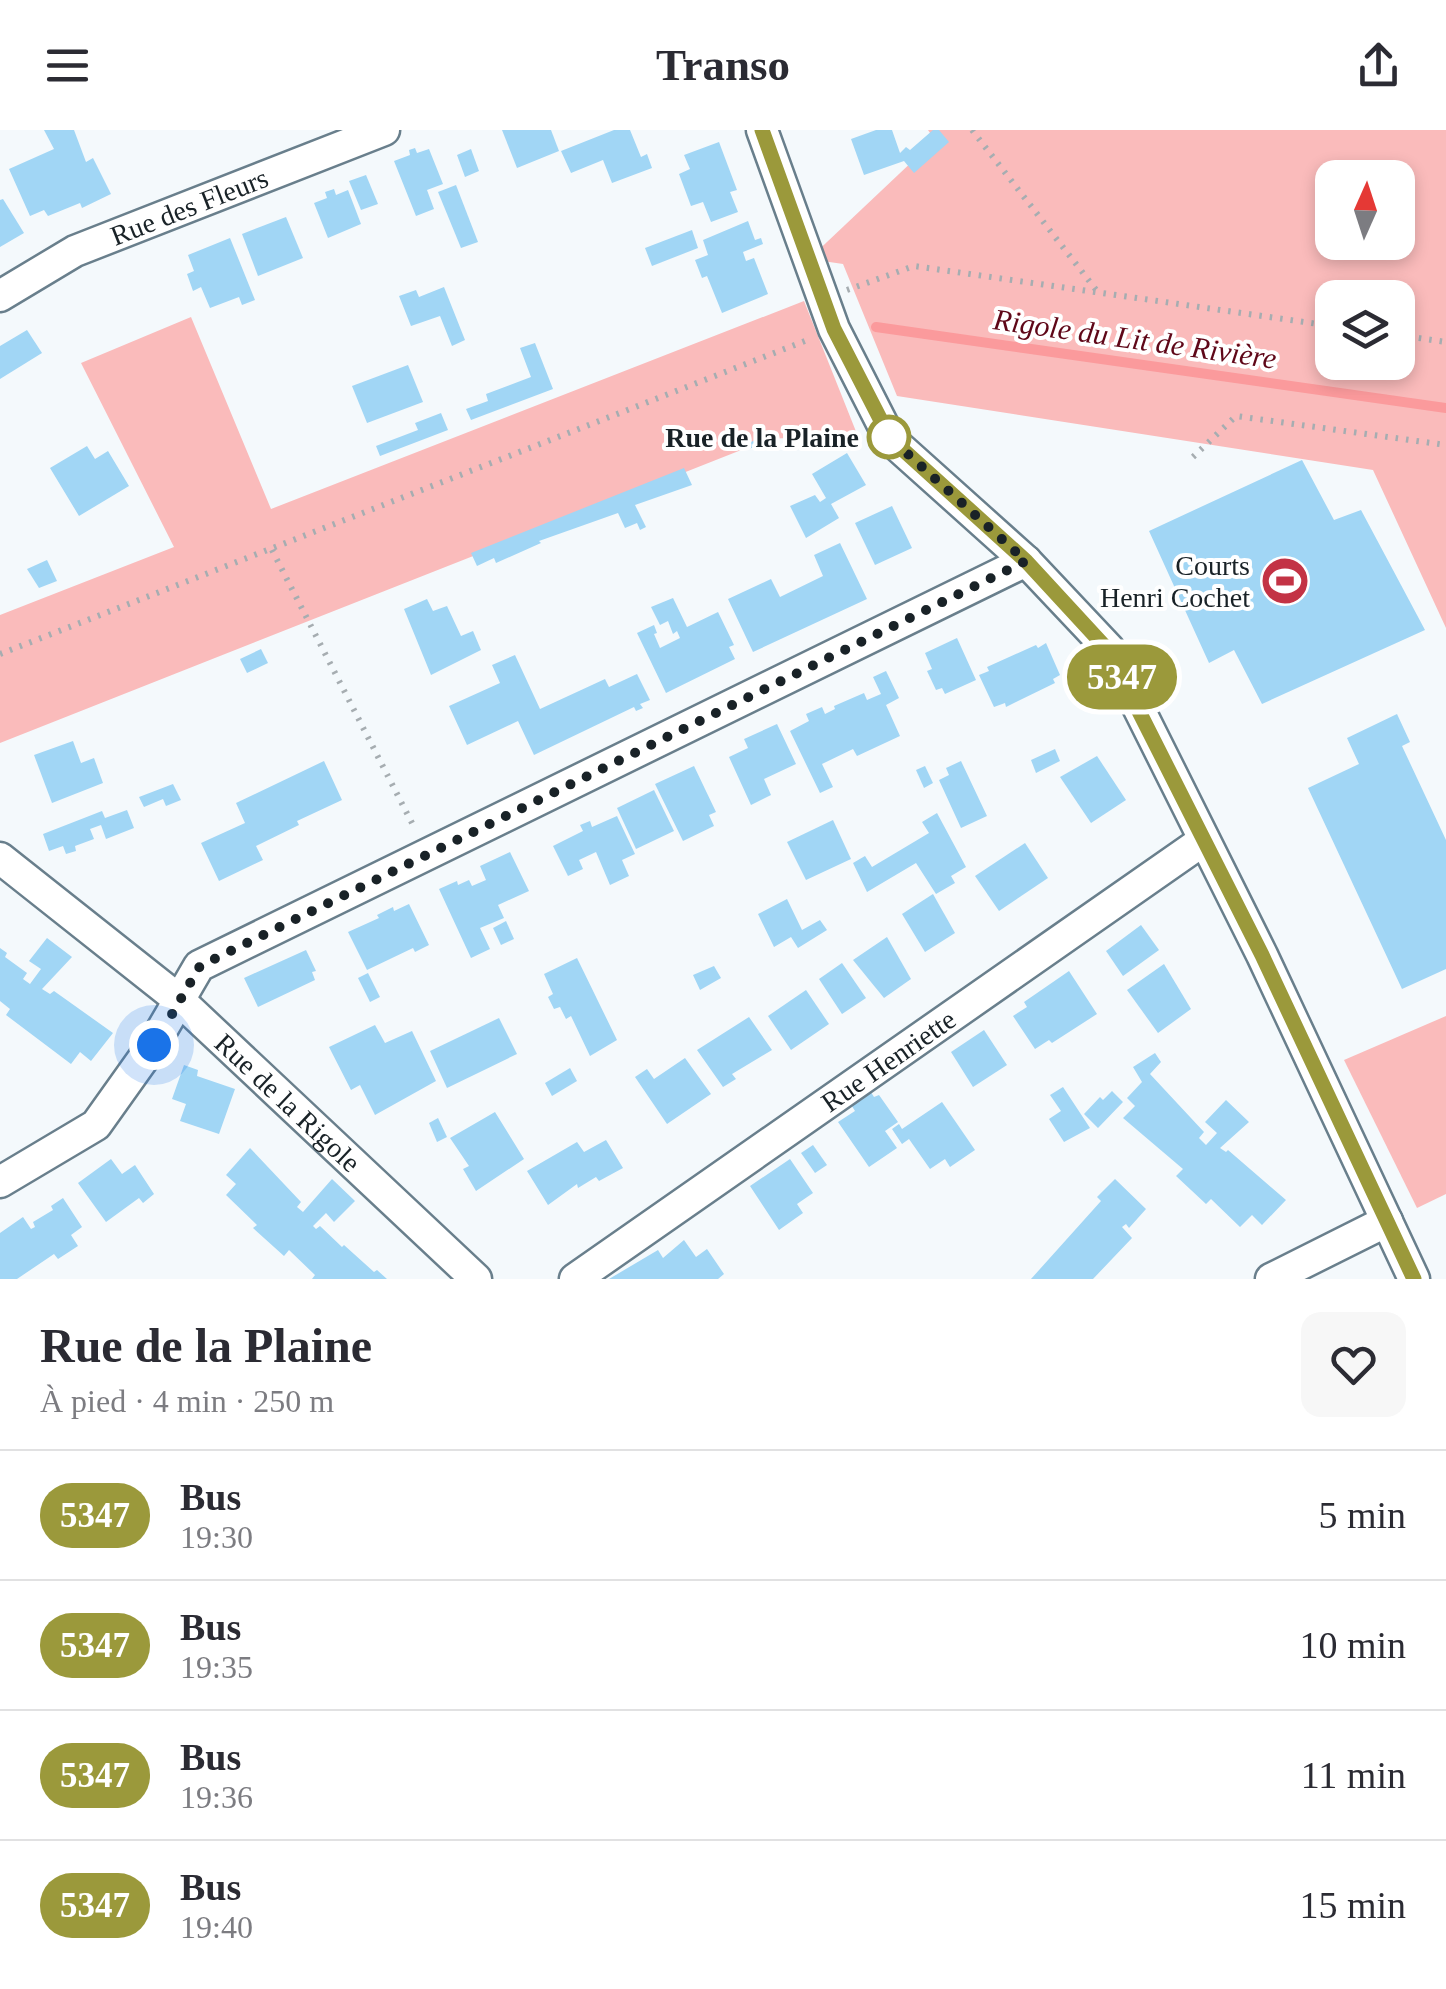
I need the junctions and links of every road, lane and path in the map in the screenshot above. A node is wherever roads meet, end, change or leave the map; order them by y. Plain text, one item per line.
1 (384, 130) edge
2 (762, 130) edge
3 (972, 130) edge
4 (1099, 292) junction
5 (0, 296) edge
6 (824, 299) junction
7 (1315, 324) edge
8 (834, 329) junction
9 (1415, 338) edge
10 (1446, 342) edge
11 (1446, 445) edge
12 (1193, 456) dead end
13 (272, 550) junction
14 (1026, 561) junction
15 (0, 654) edge
16 (1204, 840) junction
17 (428, 855) junction
18 (0, 858) edge
19 (178, 1000) junction
20 (0, 1182) edge
21 (1388, 1221) junction
22 (476, 1279) edge
23 (575, 1279) edge
24 (1271, 1279) edge
25 (1414, 1279) edge

1 - 5 street, Rue des Fleurs
2 - 6 street
3 - 4 path
4 - 6 path
4 - 7 path
6 - 8 street
8 - 13 path
8 - 14 street
9 - 10 path
11 - 12 path
13 - 15 path
13 - 17 path
14 - 16 street
14 - 17 street
16 - 21 street
16 - 23 street, Rue Henriette
17 - 19 street
18 - 19 street, Rue de la Rigole
19 - 20 street
19 - 22 street, Rue de la Rigole
21 - 24 street
21 - 25 street

